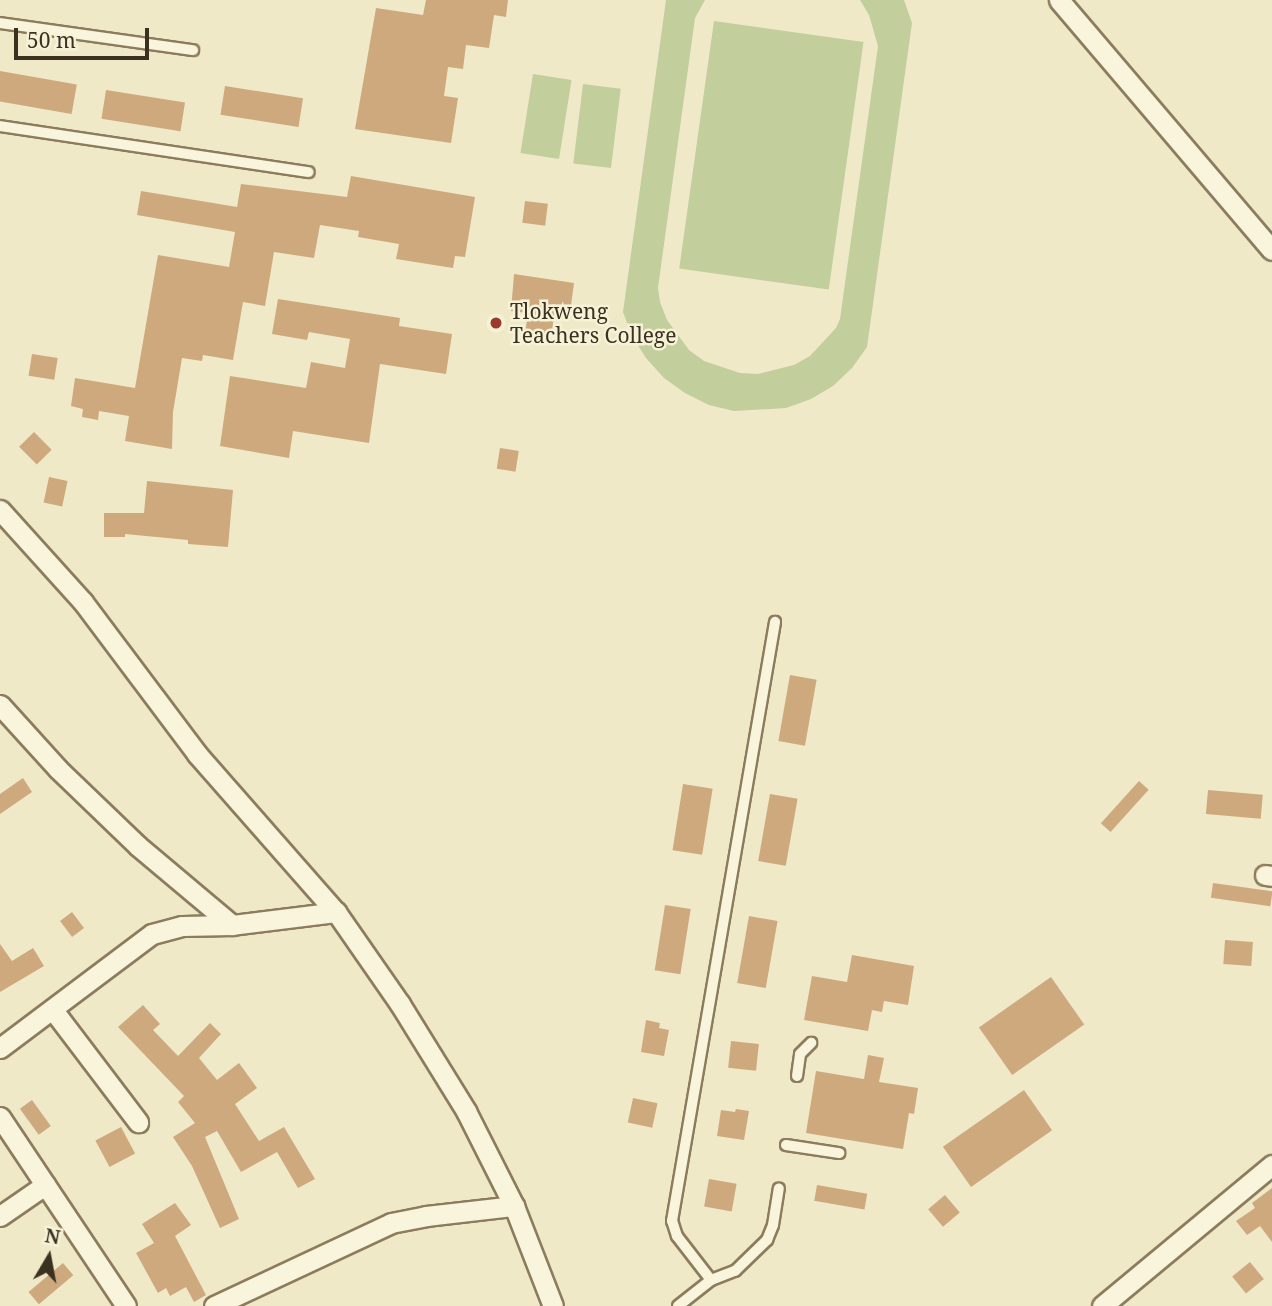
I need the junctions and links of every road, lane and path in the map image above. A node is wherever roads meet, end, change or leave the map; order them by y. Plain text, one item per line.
1 (1059, 0) edge
2 (0, 23) edge
3 (193, 50) dead end
4 (0, 126) edge
5 (309, 172) dead end
6 (1272, 250) edge
7 (0, 510) edge
8 (775, 622) dead end
9 (0, 705) edge
10 (336, 912) junction
11 (232, 925) junction
12 (53, 1010) junction
13 (811, 1043) dead end
14 (0, 1048) edge
15 (797, 1076) dead end
16 (0, 1118) edge
17 (138, 1122) dead end
18 (786, 1145) dead end
19 (839, 1153) dead end
20 (1272, 1165) edge
21 (45, 1185) junction
22 (779, 1188) dead end
23 (514, 1206) junction
24 (0, 1216) edge
25 (711, 1280) junction
26 (126, 1306) edge
27 (214, 1306) edge
28 (553, 1306) edge
29 (678, 1306) edge
30 (1102, 1306) edge

1 - 6 street
2 - 3 lane
4 - 5 lane
7 - 10 street
8 - 25 lane
9 - 11 street
10 - 11 street
10 - 23 street
11 - 12 street
12 - 14 street
12 - 17 street
13 - 15 lane
16 - 21 street
18 - 19 lane
20 - 30 street
21 - 24 street
21 - 26 street
22 - 25 lane
23 - 27 street
23 - 28 street
25 - 29 lane

